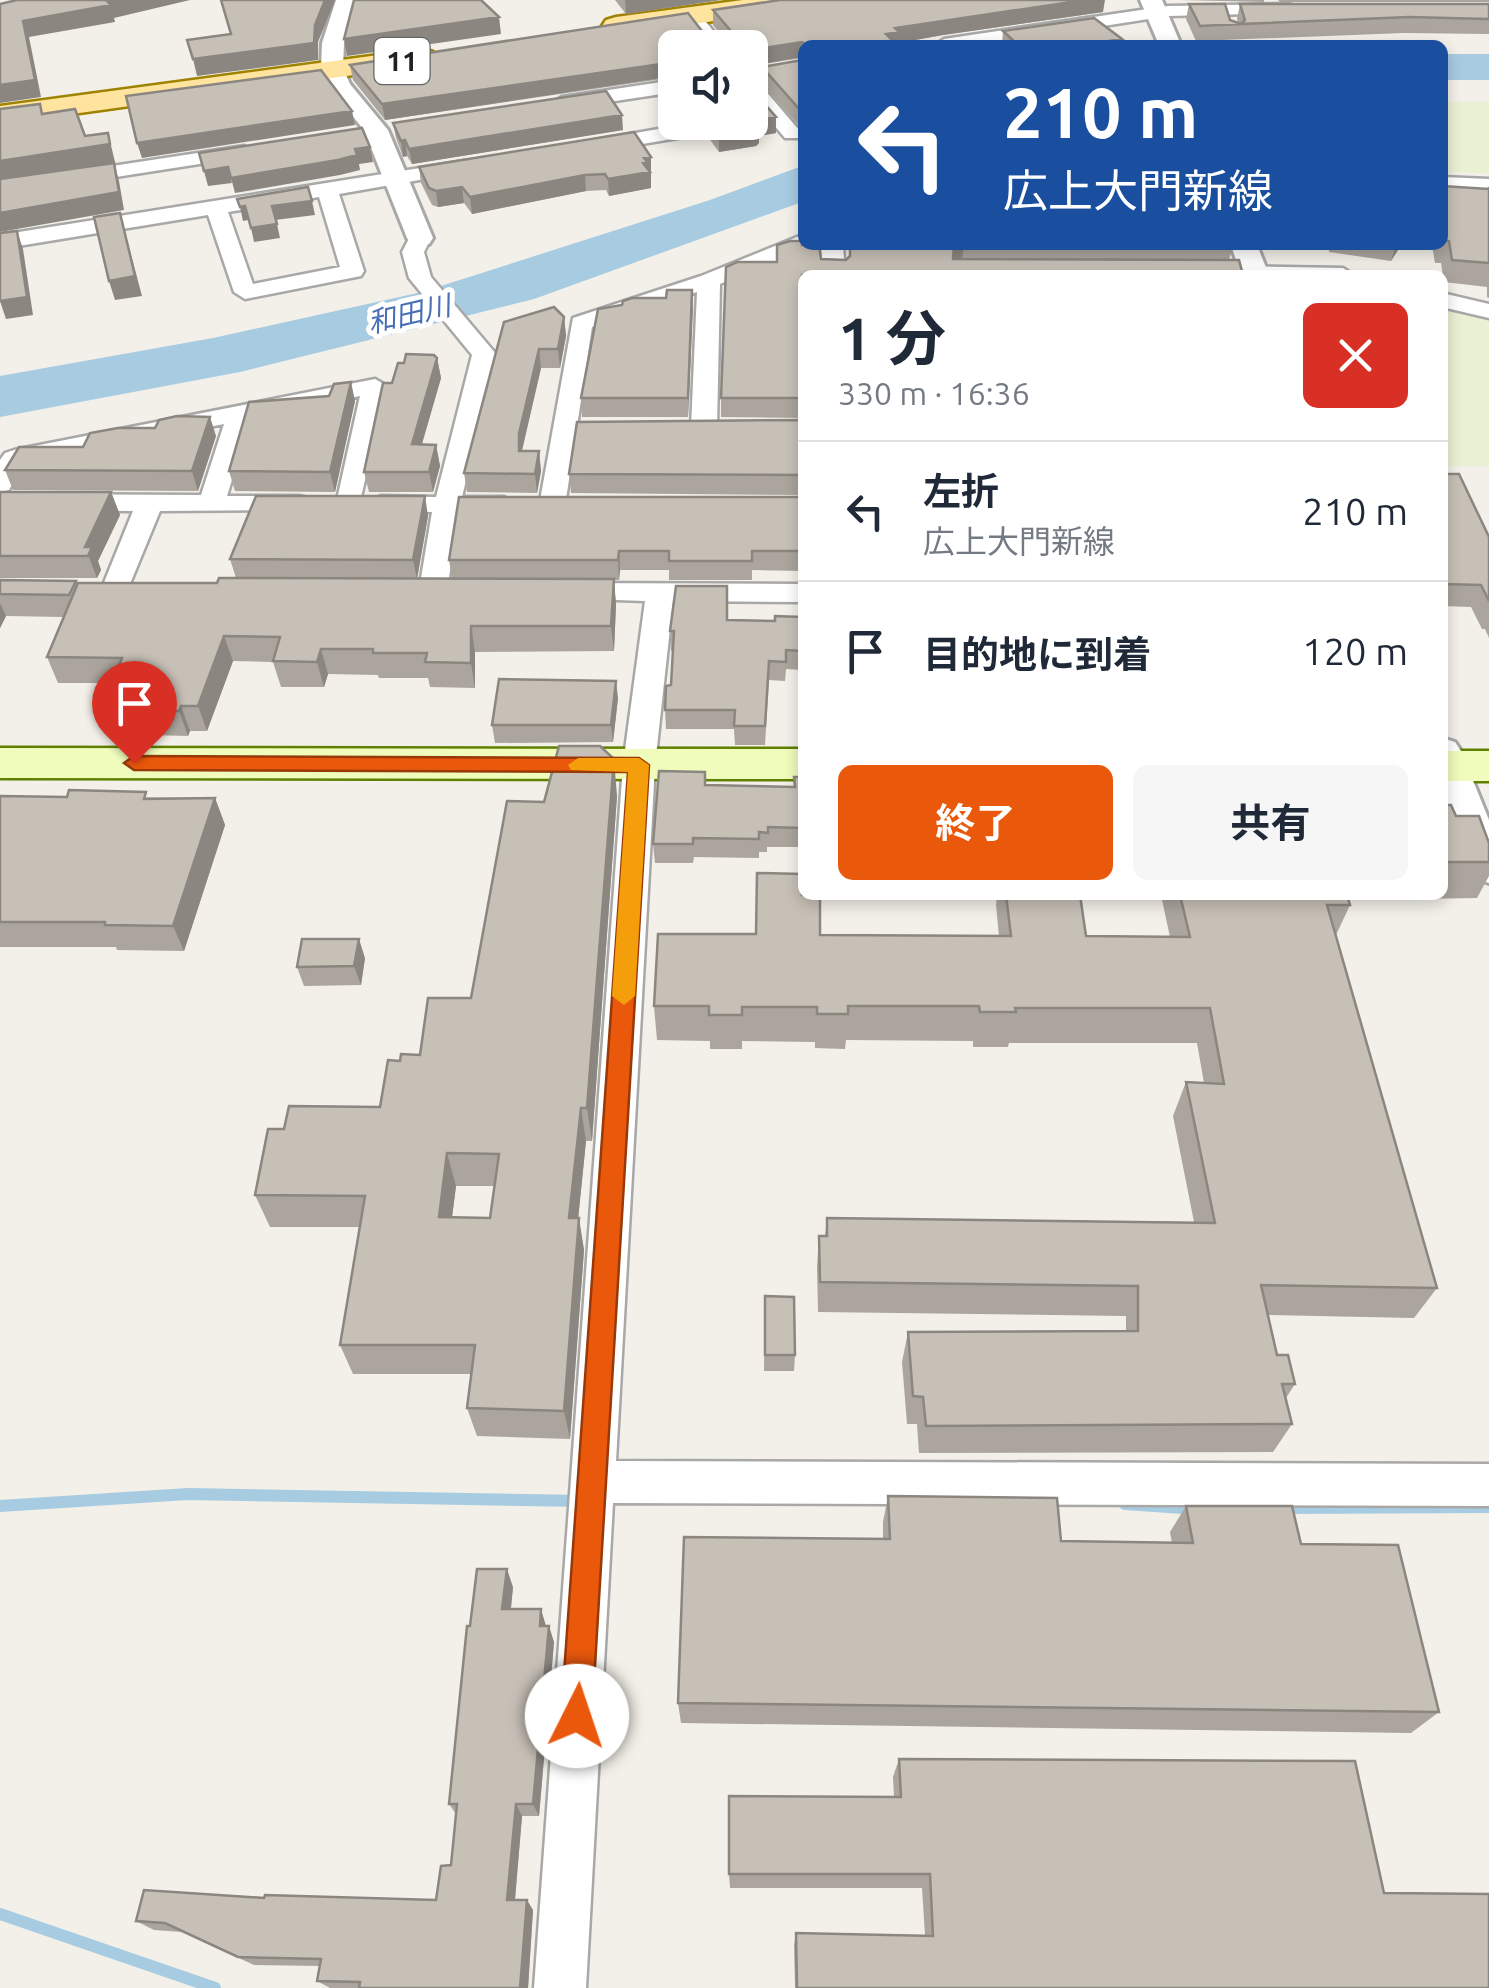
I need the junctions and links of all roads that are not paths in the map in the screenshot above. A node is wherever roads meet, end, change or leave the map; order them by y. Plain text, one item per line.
1 (347, 0) edge
2 (787, 1) edge
3 (1154, 6) edge
4 (691, 10) edge
5 (1314, 10) edge
6 (594, 29) edge
7 (971, 40) edge
8 (1168, 40) edge
9 (447, 55) edge
10 (332, 70) junction
11 (658, 89) edge
12 (542, 106) edge
13 (768, 106) edge
14 (798, 108) edge
15 (0, 115) edge
16 (776, 116) junction
17 (768, 117) edge
18 (792, 134) dead end
19 (658, 135) edge
20 (267, 149) edge
21 (564, 151) edge
22 (487, 163) edge
23 (394, 178) junction
24 (1448, 183) edge
25 (1489, 185) edge
26 (0, 190) edge
27 (327, 190) junction
28 (216, 208) junction
29 (420, 238) joint
30 (0, 242) edge
31 (798, 244) edge
32 (709, 281) junction
33 (1448, 301) edge
34 (1489, 311) edge
35 (240, 412) junction
36 (704, 427) edge
37 (0, 484) edge
38 (0, 502) edge
39 (149, 504) junction
40 (211, 504) junction
41 (348, 504) junction
42 (448, 505) junction
43 (155, 590) edge
44 (433, 590) edge
45 (547, 592) edge
46 (660, 593) junction
47 (798, 593) edge
48 (1456, 762) edge
49 (0, 763) edge
50 (798, 764) edge
51 (639, 765) junction
52 (1489, 868) edge
53 (592, 1482) junction
54 (1489, 1485) edge
55 (560, 1988) edge

1 - 10 street
2 - 4 main road
3 - 5 street
3 - 7 street
3 - 8 street
4 - 6 main road
9 - 10 main road, 11
10 - 15 main road, 11
10 - 23 street
11 - 12 street
13 - 16 street
14 - 16 street
16 - 17 street
16 - 18 street
19 - 21 street
20 - 26 street
22 - 23 street
23 - 27 street
23 - 29 street
24 - 25 street
27 - 28 street
27 - 28 street
28 - 30 street
29 - 42 street
31 - 32 street
32 - 36 street
32 - 42 street
33 - 34 street
35 - 37 street
35 - 40 street
35 - 41 street
38 - 39 street
39 - 40 street
39 - 43 street
40 - 41 street
41 - 42 street
42 - 44 street
45 - 46 street
46 - 47 street
46 - 51 street
48 - 52 street
49 - 51 main road
50 - 51 main road
51 - 53 street
53 - 54 street
53 - 55 street

